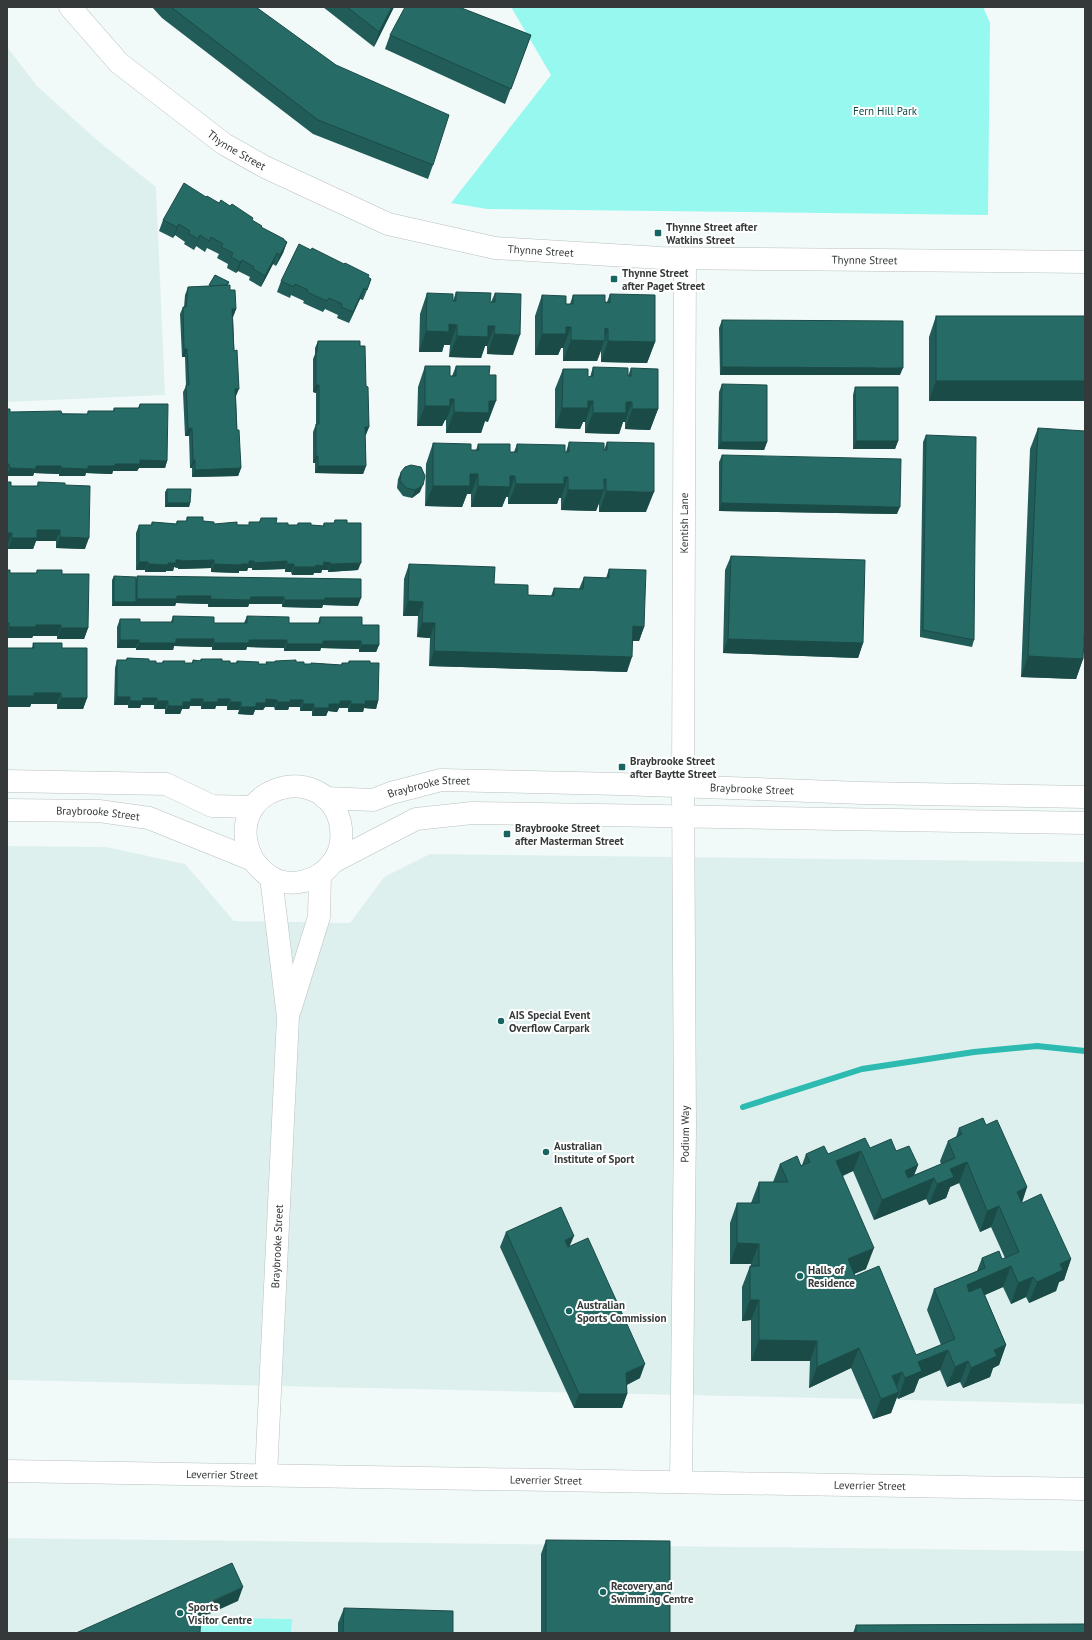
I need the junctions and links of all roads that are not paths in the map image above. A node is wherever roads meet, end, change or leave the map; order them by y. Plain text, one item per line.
1 (70, 7) edge
2 (686, 259) junction
3 (1085, 262) edge
4 (7, 781) edge
5 (101, 783) junction
6 (683, 786) junction
7 (1085, 797) edge
8 (325, 798) junction
9 (253, 807) junction
10 (7, 810) edge
11 (99, 812) junction
12 (683, 816) junction
13 (1085, 823) edge
14 (253, 860) junction
15 (326, 868) junction
16 (271, 877) junction
17 (288, 1017) junction
18 (7, 1470) edge
19 (266, 1475) junction
20 (681, 1482) junction
21 (1085, 1489) edge

1 - 2 street, Thynne Street
2 - 3 street, Thynne Street
2 - 6 street, Kentish Lane
4 - 5 street
5 - 9 street
5 - 11 street
6 - 7 street, Braybrooke Street
6 - 8 street, Braybrooke Street
6 - 12 street, Podium Way
8 - 9 street
8 - 15 street
9 - 14 street
10 - 11 street, Braybrooke Street
11 - 14 street, Braybrooke Street
12 - 13 street
12 - 15 street
12 - 20 street, Podium Way
14 - 16 street
15 - 16 street
15 - 17 street, Braybrooke Street
16 - 17 street, Braybrooke Street
17 - 19 street, Braybrooke Street
18 - 19 street, Leverrier Street
19 - 20 street, Leverrier Street
20 - 21 street, Leverrier Street

